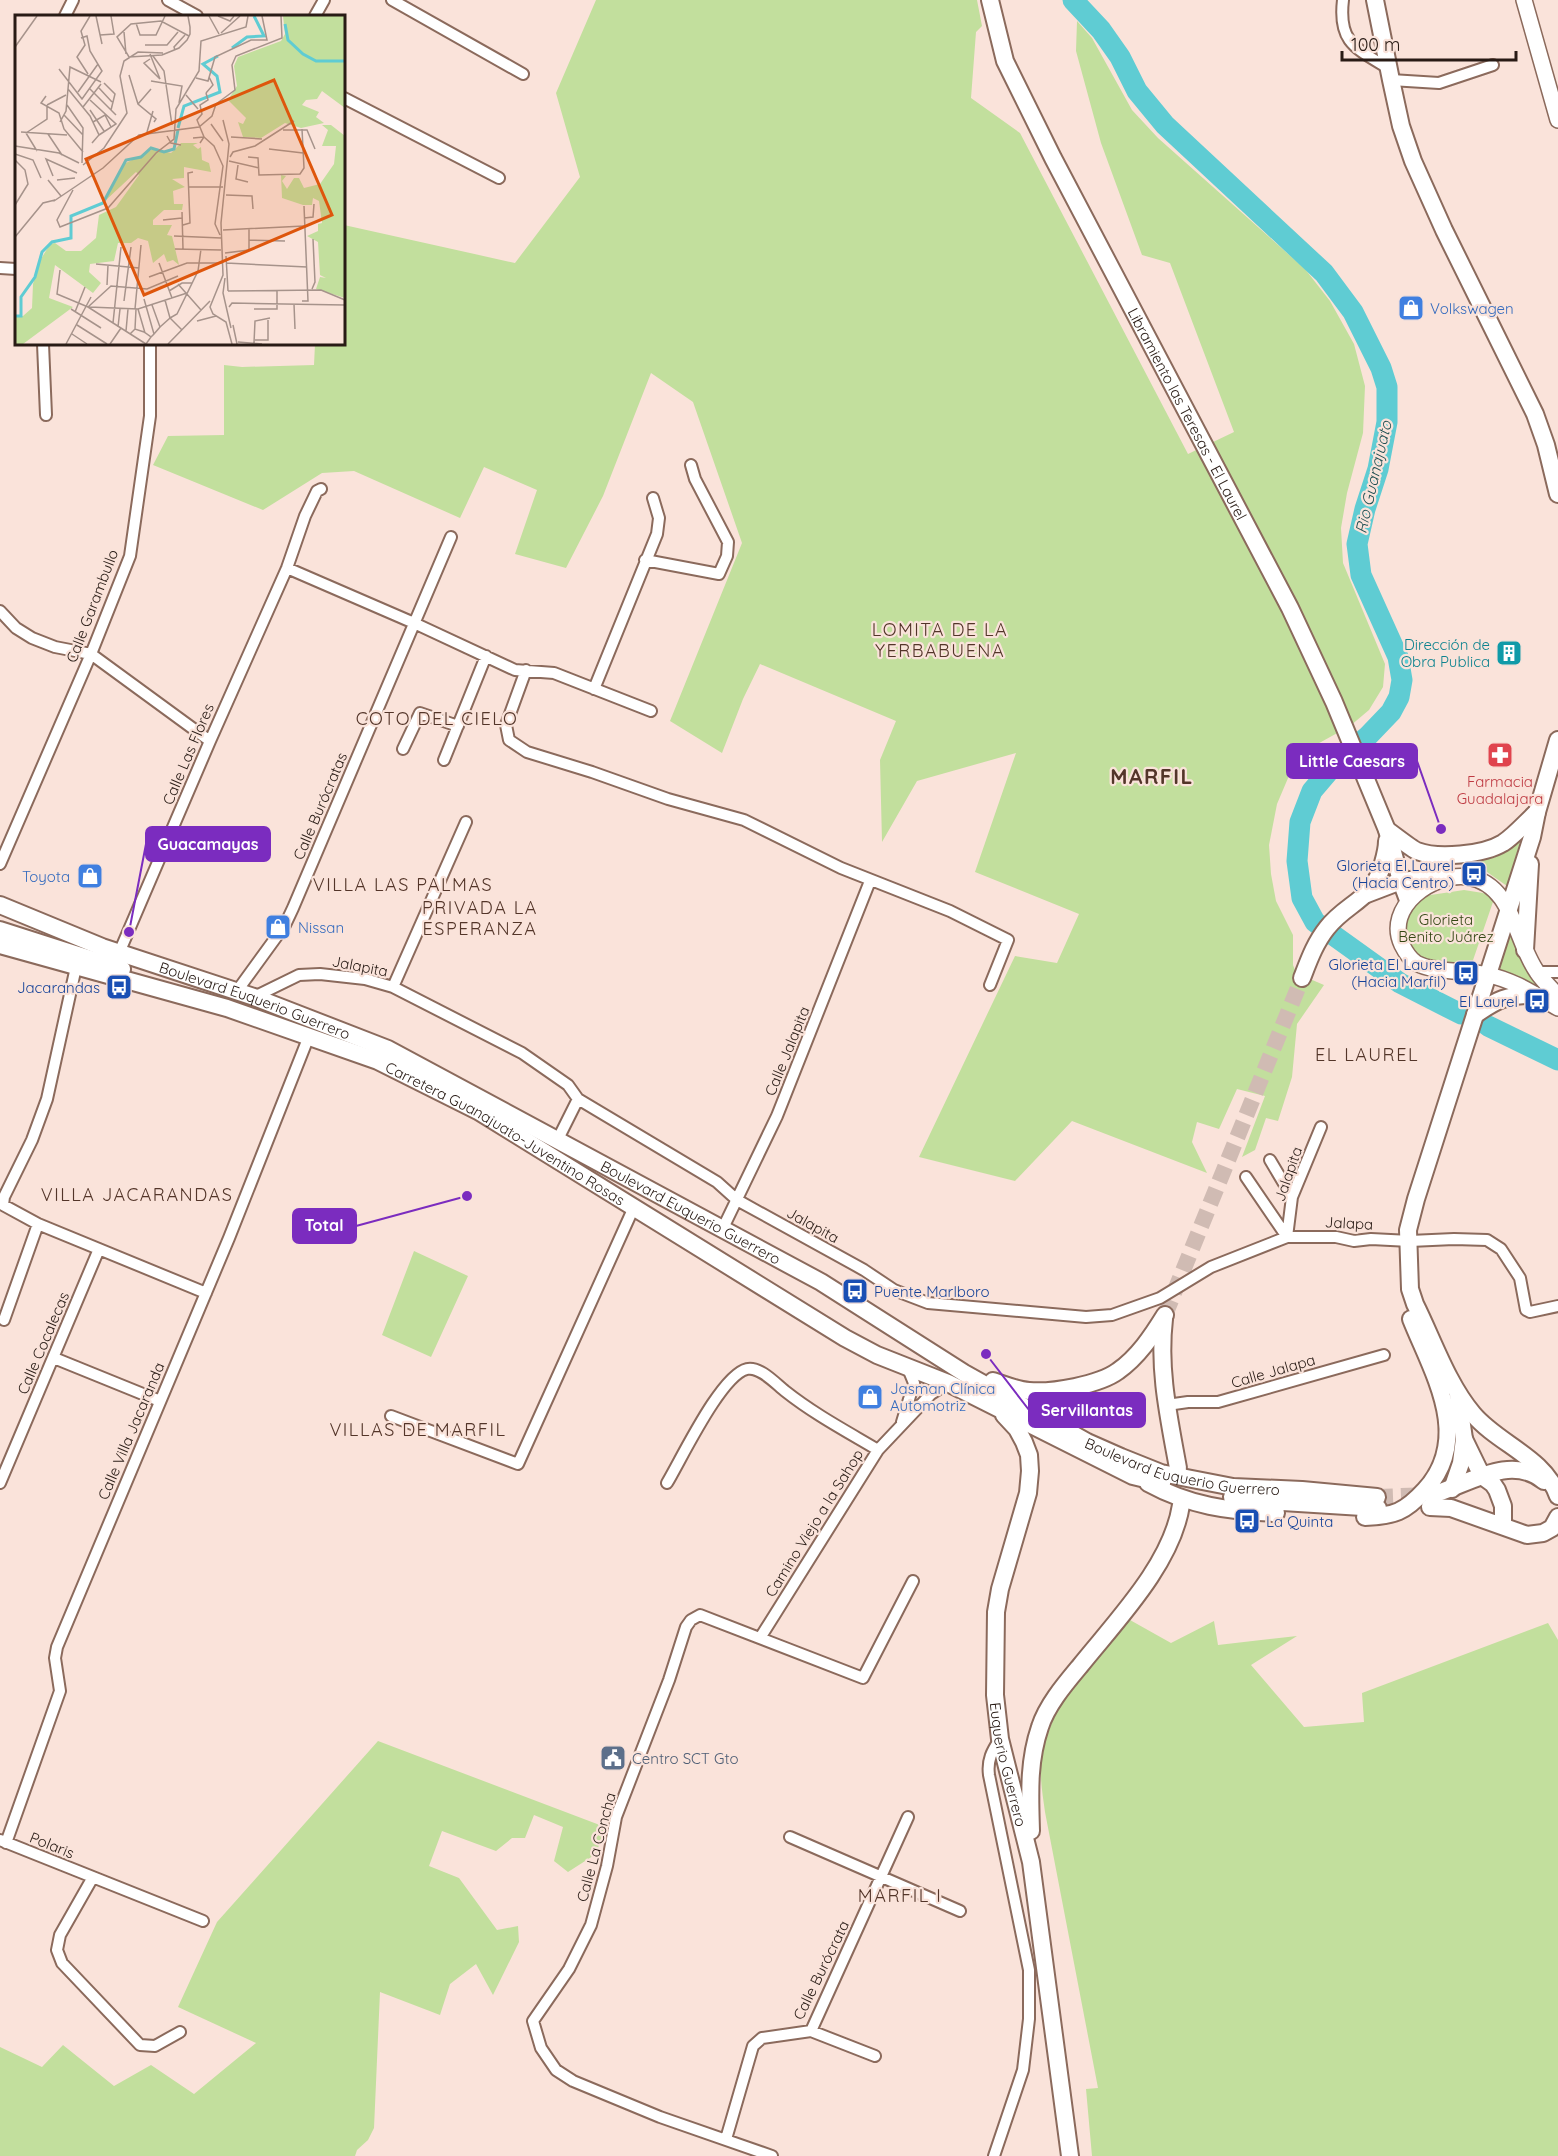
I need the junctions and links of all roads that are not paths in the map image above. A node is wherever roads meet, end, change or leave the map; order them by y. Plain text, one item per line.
1 (73, 0) edge
2 (168, 0) edge
3 (324, 0) edge
4 (392, 0) edge
5 (990, 0) edge
6 (1344, 0) edge
7 (1375, 0) edge
8 (1524, 0) edge
9 (66, 15) edge
10 (194, 15) edge
11 (316, 15) edge
12 (1493, 65) dead end
13 (523, 74) dead end
14 (1389, 74) junction
15 (345, 99) edge
16 (1558, 120) edge
17 (499, 178) dead end
18 (0, 268) edge
19 (15, 269) edge
20 (43, 345) edge
21 (150, 345) edge
22 (46, 415) dead end
23 (691, 465) dead end
24 (321, 489) dead end
25 (1558, 494) edge
26 (653, 498) dead end
27 (451, 537) dead end
28 (645, 560) junction
29 (287, 568) junction
30 (0, 611) edge
31 (414, 623) junction
32 (91, 654) junction
33 (486, 656) junction
34 (526, 670) junction
35 (594, 689) junction
36 (651, 711) dead end
37 (458, 726) junction
38 (1558, 740) edge
39 (210, 741) junction
40 (403, 749) dead end
41 (444, 760) dead end
42 (1536, 812) junction
43 (466, 822) dead end
44 (1387, 830) junction
45 (1532, 837) junction
46 (0, 864) edge
47 (1449, 876) junction
48 (870, 881) junction
49 (1401, 882) junction
50 (1368, 894) junction
51 (1408, 900) junction
52 (0, 905) edge
53 (1508, 910) junction
54 (0, 912) edge
55 (0, 930) edge
56 (54, 938) junction
57 (0, 945) edge
58 (1525, 950) junction
59 (119, 953) junction
60 (76, 967) junction
61 (1537, 972) junction
62 (1558, 972) edge
63 (1488, 974) junction
64 (1302, 978) tunnel mouth
65 (990, 985) dead end
66 (393, 987) junction
67 (160, 988) junction
68 (237, 991) junction
69 (1535, 995) junction
70 (1558, 996) edge
71 (254, 997) junction
72 (1558, 1008) edge
73 (1475, 1015) junction
74 (309, 1036) junction
75 (578, 1099) junction
76 (1321, 1127) dead end
77 (558, 1139) junction
78 (1270, 1160) dead end
79 (1246, 1177) dead end
80 (1292, 1197) junction
81 (737, 1200) junction
82 (634, 1207) junction
83 (38, 1224) junction
84 (723, 1228) junction
85 (1287, 1237) junction
86 (1407, 1238) junction
87 (99, 1249) junction
88 (206, 1293) junction
89 (1558, 1306) edge
90 (4, 1320) dead end
91 (1384, 1355) dead end
92 (54, 1358) junction
93 (907, 1366) junction
94 (964, 1373) junction
95 (948, 1383) junction
96 (1457, 1389) junction
97 (975, 1396) junction
98 (160, 1401) junction
99 (1167, 1405) junction
100 (391, 1416) dead end
101 (900, 1428) junction
102 (1464, 1439) junction
103 (878, 1450) junction
104 (1178, 1468) dead end
105 (1133, 1476) junction
106 (1482, 1476) junction
107 (0, 1483) edge
108 (667, 1483) dead end
109 (1452, 1489) junction
110 (1557, 1493) edge
111 (1181, 1505) dead end
112 (1558, 1517) edge
113 (1503, 1525) junction
114 (913, 1581) dead end
115 (760, 1638) junction
116 (1000, 1739) junction
117 (908, 1817) dead end
118 (790, 1838) dead end
119 (3, 1841) edge
120 (1031, 1862) junction
121 (93, 1877) junction
122 (881, 1878) junction
123 (960, 1911) dead end
124 (203, 1921) dead end
125 (811, 2031) junction
126 (180, 2032) dead end
127 (875, 2056) dead end
128 (726, 2139) junction
129 (772, 2156) edge
130 (994, 2156) edge
131 (1070, 2156) edge

1 - 9 street
2 - 10 street
3 - 11 street
4 - 13 street
5 - 44 main road, Libramiento las Teresas - El Laurel
6 - 14 street
7 - 14 main road
8 - 16 main road
12 - 14 street
14 - 25 main road
15 - 17 street
18 - 19 street
20 - 22 street
21 - 32 street, Calle Garambullo
23 - 28 street
24 - 29 street, Calle Las Flores
26 - 28 street
27 - 31 street, Calle Burócratas
28 - 35 street
29 - 31 street
29 - 39 street, Calle Las Flores
30 - 32 street
31 - 33 street
31 - 68 street, Calle Burócratas
32 - 39 street
32 - 46 street, Calle Garambullo
33 - 34 street
33 - 37 street
34 - 35 street
34 - 48 street
35 - 36 street
37 - 40 street
37 - 41 street
38 - 42 main road
39 - 59 street, Calle Las Flores
42 - 44 main road
42 - 45 main road
43 - 66 street
44 - 49 main road, Libramiento las Teresas - El Laurel
44 - 50 main road
45 - 53 main road
45 - 58 main road
47 - 49 main road
47 - 51 main road
47 - 53 main road
48 - 65 street
48 - 81 street, Calle Jalapita
49 - 50 main road
49 - 51 main road, Libramiento las Teresas - El Laurel
50 - 64 main road
51 - 63 main road
52 - 56 main road, Boulevard Euquerio Guerrero
53 - 58 main road
53 - 63 main road
54 - 56 main road
55 - 56 main road
56 - 59 main road, Boulevard Euquerio Guerrero
56 - 67 main road
57 - 60 main road, Carretera Guanajuato-Juventino Rosas
58 - 61 main road
59 - 68 main road, Boulevard Euquerio Guerrero
60 - 67 main road, Carretera Guanajuato-Juventino Rosas
60 - 83 street
61 - 62 street
61 - 70 main road
63 - 69 main road
63 - 73 main road
66 - 71 street, Jalapita
66 - 75 street, Jalapita
67 - 74 main road, Carretera Guanajuato-Juventino Rosas
68 - 71 main road, Boulevard Euquerio Guerrero
69 - 72 main road
69 - 73 main road
71 - 77 main road, Boulevard Euquerio Guerrero
73 - 86 main road
74 - 82 main road, Carretera Guanajuato-Juventino Rosas
74 - 88 street, Calle Villa Jacaranda
75 - 77 street
75 - 81 street, Jalapita
76 - 80 street, Jalapita
77 - 84 main road, Boulevard Euquerio Guerrero
78 - 80 street
79 - 85 street
80 - 85 street, Jalapita
81 - 84 street, Calle Jalapita
81 - 85 street, Jalapita
82 - 93 main road, Carretera Guanajuato-Juventino Rosas
82 - 100 street
83 - 87 street
83 - 90 street
84 - 94 main road, Boulevard Euquerio Guerrero
85 - 86 street, Jalapa
86 - 89 street, Jalapa
86 - 96 main road
86 - 105 main road
87 - 88 street
87 - 92 street, Calle Cocalecas
88 - 98 street, Calle Villa Jacaranda
91 - 99 street, Calle Jalapa
92 - 98 street
92 - 107 street, Calle Cocalecas
93 - 95 main road, Carretera Guanajuato-Juventino Rosas
93 - 101 street, Camino Viejo a la Sahop
94 - 99 main road
94 - 105 main road, Boulevard Euquerio Guerrero
95 - 97 main road, Carretera Guanajuato-Juventino Rosas
95 - 101 street, Camino Viejo a la Sahop
96 - 102 main road
96 - 110 main road
97 - 105 main road, Boulevard Euquerio Guerrero
97 - 116 main road, Euquerio Guerrero
98 - 119 street, Calle Villa Jacaranda
99 - 104 main road
101 - 103 street, Camino Viejo a la Sahop
102 - 106 main road
102 - 109 main road
103 - 108 street
103 - 115 street, Camino Viejo a la Sahop
106 - 109 main road
106 - 110 main road
106 - 113 main road
109 - 113 main road
111 - 120 main road
112 - 113 main road
114 - 115 street
115 - 128 street, Calle La Concha
116 - 120 main road, Euquerio Guerrero
116 - 130 street
117 - 122 street, Calle Burócrata
118 - 122 street
119 - 121 street, Polaris
120 - 131 main road, Euquerio Guerrero
121 - 124 street, Polaris
121 - 126 street
122 - 123 street
122 - 125 street, Calle Burócrata
125 - 127 street
125 - 128 street, Calle Burócrata
128 - 129 street

